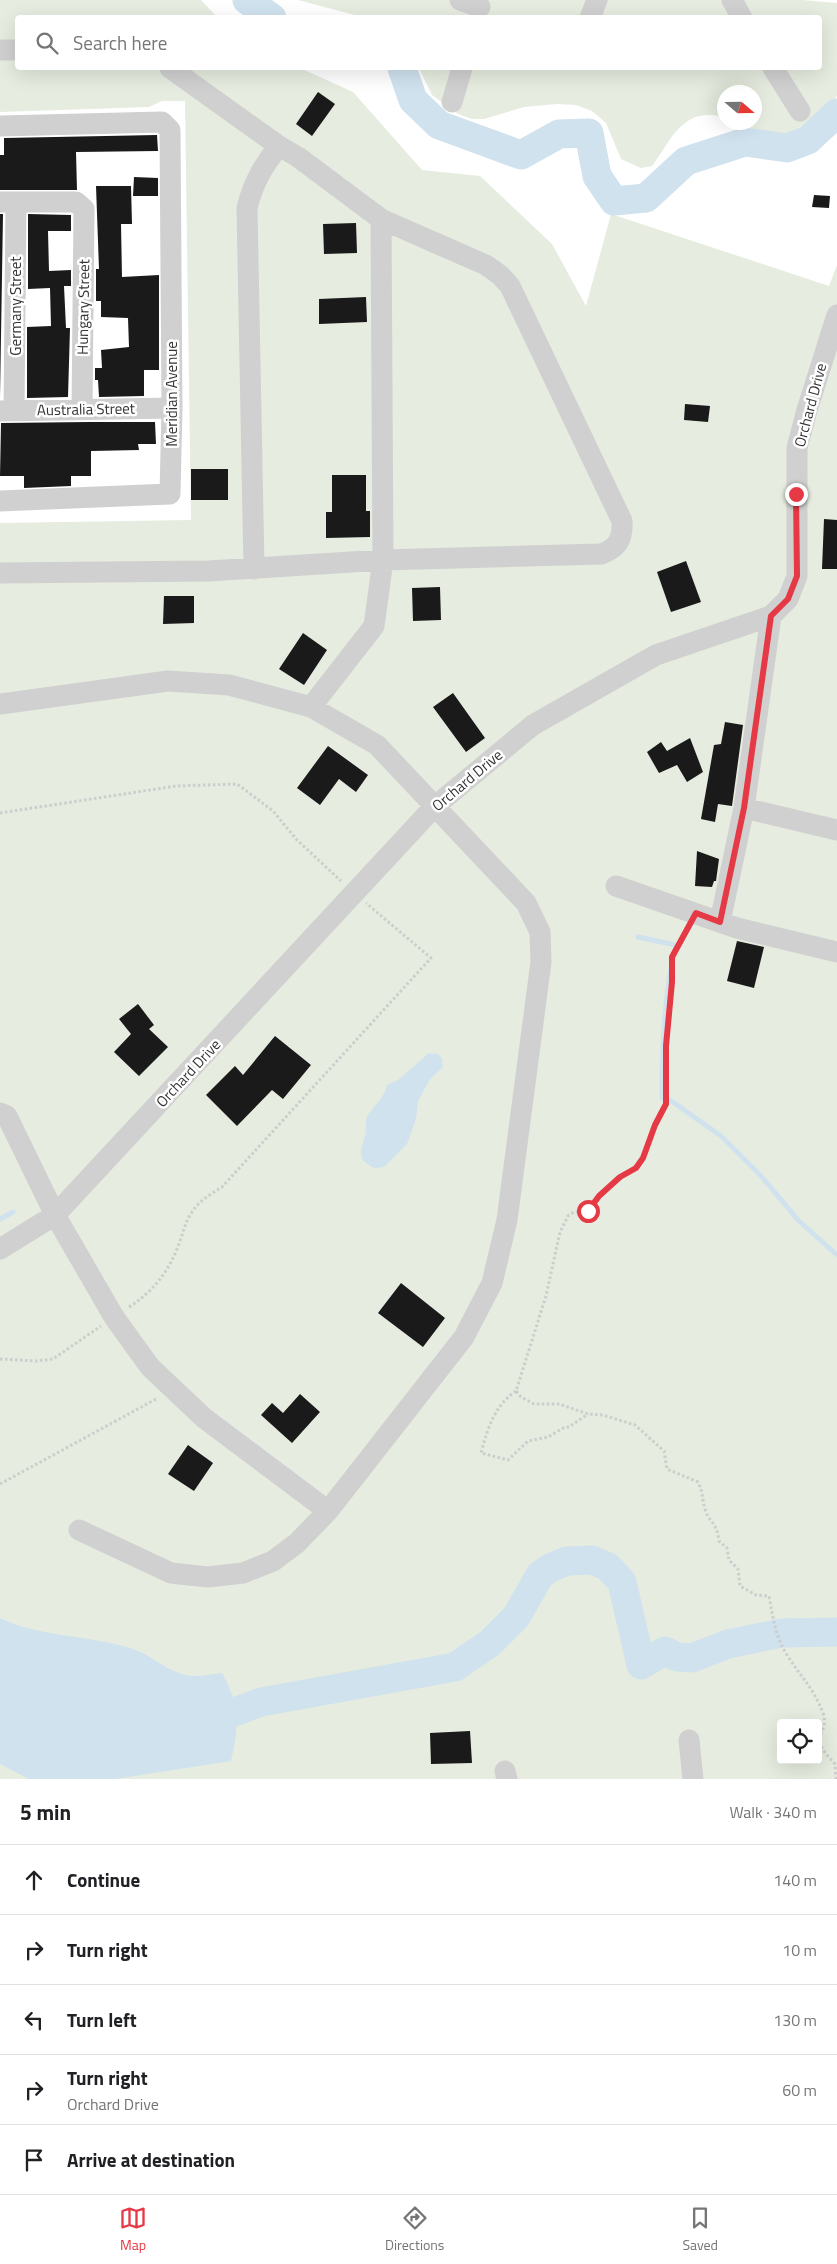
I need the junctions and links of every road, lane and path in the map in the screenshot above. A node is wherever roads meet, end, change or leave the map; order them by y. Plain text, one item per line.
1 (460, 0) edge
2 (597, 0) edge
3 (732, 0) edge
4 (480, 8) edge
5 (591, 15) edge
6 (740, 15) edge
7 (173, 70) edge
8 (461, 70) edge
9 (774, 70) edge
10 (452, 102) dead end
11 (800, 111) dead end
12 (0, 126) edge
13 (279, 146) junction
14 (8, 202) edge
15 (381, 220) junction
16 (836, 321) edge
17 (172, 408) junction
18 (82, 410) junction
19 (7, 411) edge
20 (0, 501) edge
21 (383, 560) junction
22 (254, 569) junction
23 (0, 573) edge
24 (771, 616) junction
25 (0, 704) edge
26 (311, 707) junction
27 (434, 807) junction
28 (744, 808) junction
29 (0, 813) edge
30 (837, 830) edge
31 (616, 886) dead end
32 (355, 893) junction
33 (696, 913) junction
34 (720, 922) junction
35 (837, 952) edge
36 (0, 1113) edge
37 (55, 1214) junction
38 (0, 1249) edge
39 (114, 1317) junction
40 (0, 1359) edge
41 (174, 1389) junction
42 (516, 1391) junction
43 (588, 1414) junction
44 (0, 1484) edge
45 (328, 1511) junction
46 (79, 1530) dead end
47 (689, 1740) dead end
48 (693, 1779) edge
49 (836, 1779) edge

1 - 4 street
2 - 5 street
3 - 6 street
7 - 13 street
8 - 10 street
9 - 11 street
12 - 17 street, Meridian Avenue
13 - 15 street
13 - 22 street
14 - 18 street, Hungary Street
14 - 19 street, Germany Street
15 - 21 street
15 - 21 street
16 - 24 street, Orchard Drive
17 - 18 street, Australia Street
17 - 20 street, Meridian Avenue
18 - 19 street, Australia Street
21 - 22 street
21 - 26 street
22 - 23 street
24 - 27 street, Orchard Drive
24 - 28 street
25 - 26 street
26 - 27 street
27 - 32 street, Orchard Drive
27 - 45 street
28 - 30 street
28 - 34 street
29 - 32 path
31 - 33 street
32 - 37 street, Orchard Drive
32 - 39 path
33 - 34 street
33 - 42 path
34 - 35 street
36 - 37 street
37 - 38 street, Orchard Drive
37 - 39 street
39 - 40 path
39 - 41 street
41 - 44 path
41 - 45 street
42 - 43 path
42 - 43 path
43 - 49 path
45 - 46 street
47 - 48 street

